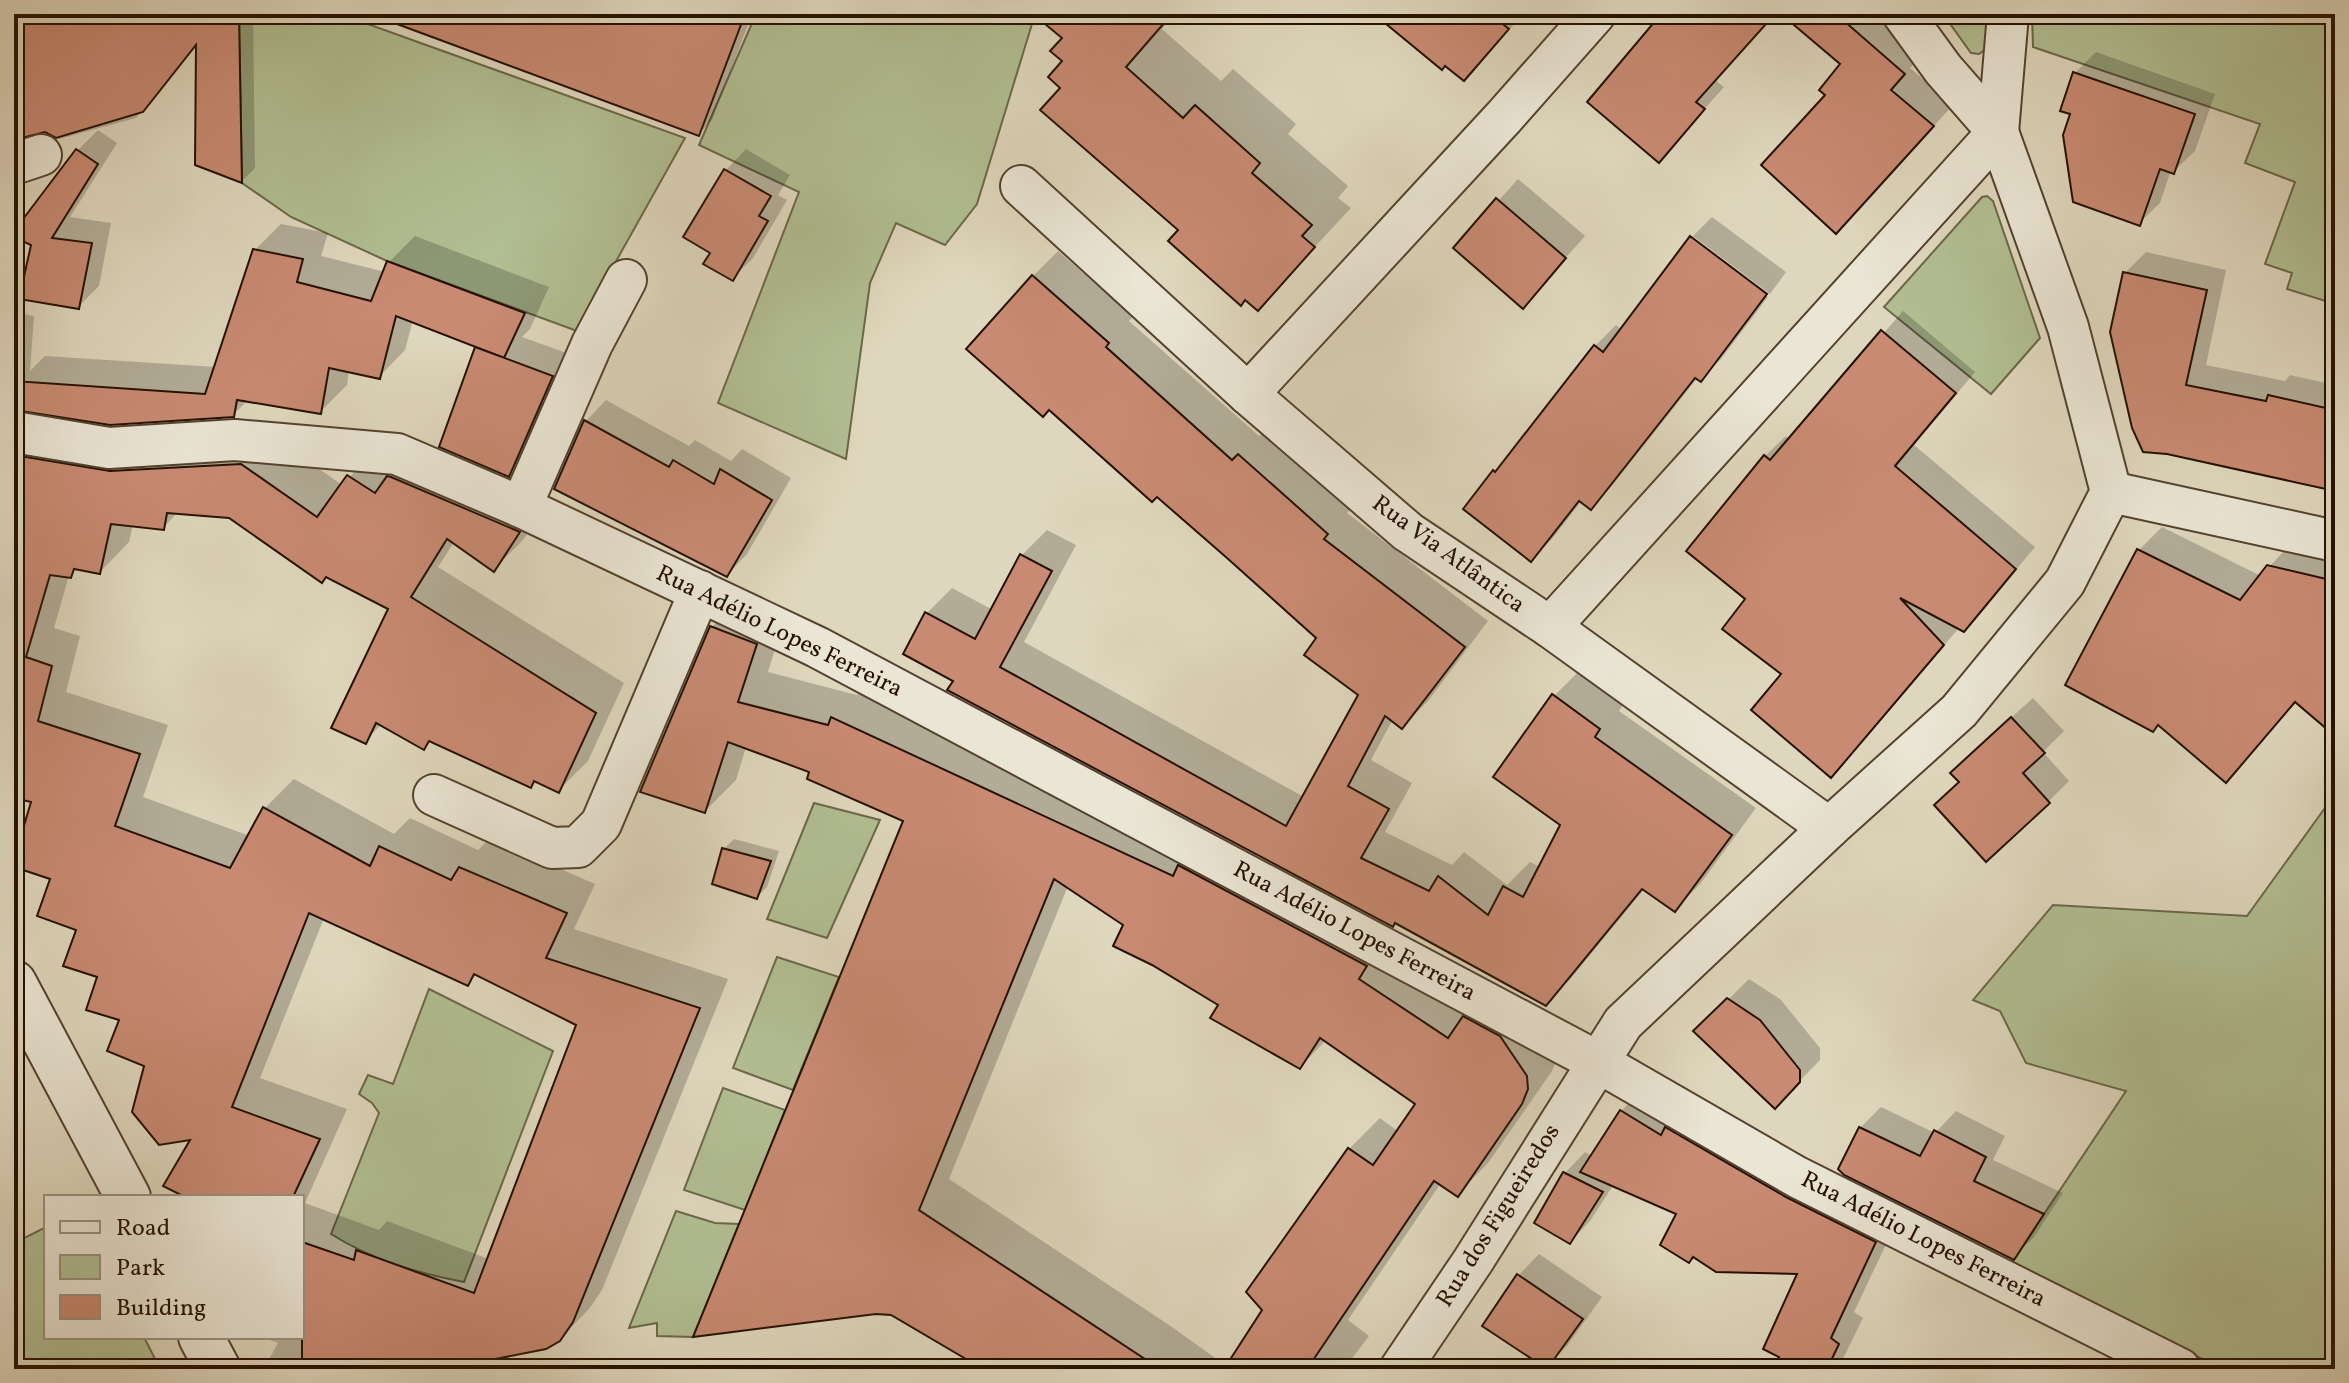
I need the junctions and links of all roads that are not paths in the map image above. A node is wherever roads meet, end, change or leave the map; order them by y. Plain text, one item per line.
1 (1595, 14) edge
2 (1903, 14) edge
3 (2008, 14) edge
4 (1998, 132) junction
5 (1021, 186) dead end
6 (626, 280) dead end
7 (1248, 394) junction
8 (14, 432) edge
9 (2111, 492) junction
10 (521, 507) junction
11 (2335, 541) edge
12 (700, 591) junction
13 (1550, 627) junction
14 (434, 795) dead end
15 (1829, 828) junction
16 (14, 983) edge
17 (1596, 1061) junction
18 (127, 1195) edge
19 (202, 1339) edge
20 (218, 1369) edge
21 (1400, 1369) edge
22 (2180, 1369) edge

1 - 7 street
2 - 4 street
3 - 4 street
4 - 9 street
4 - 13 street
5 - 7 street, Rua Via Atlântica
6 - 10 street
7 - 13 street, Rua Via Atlântica
8 - 10 street, Rua Adélio Lopes Ferreira
9 - 11 street
9 - 15 street, Rua dos Figueiredos
10 - 12 street, Rua Adélio Lopes Ferreira
12 - 14 street
12 - 17 street, Rua Adélio Lopes Ferreira
13 - 15 street, Rua Via Atlântica
15 - 17 street, Rua dos Figueiredos
16 - 18 street
17 - 21 street, Rua dos Figueiredos
17 - 22 street, Rua Adélio Lopes Ferreira
19 - 20 street

